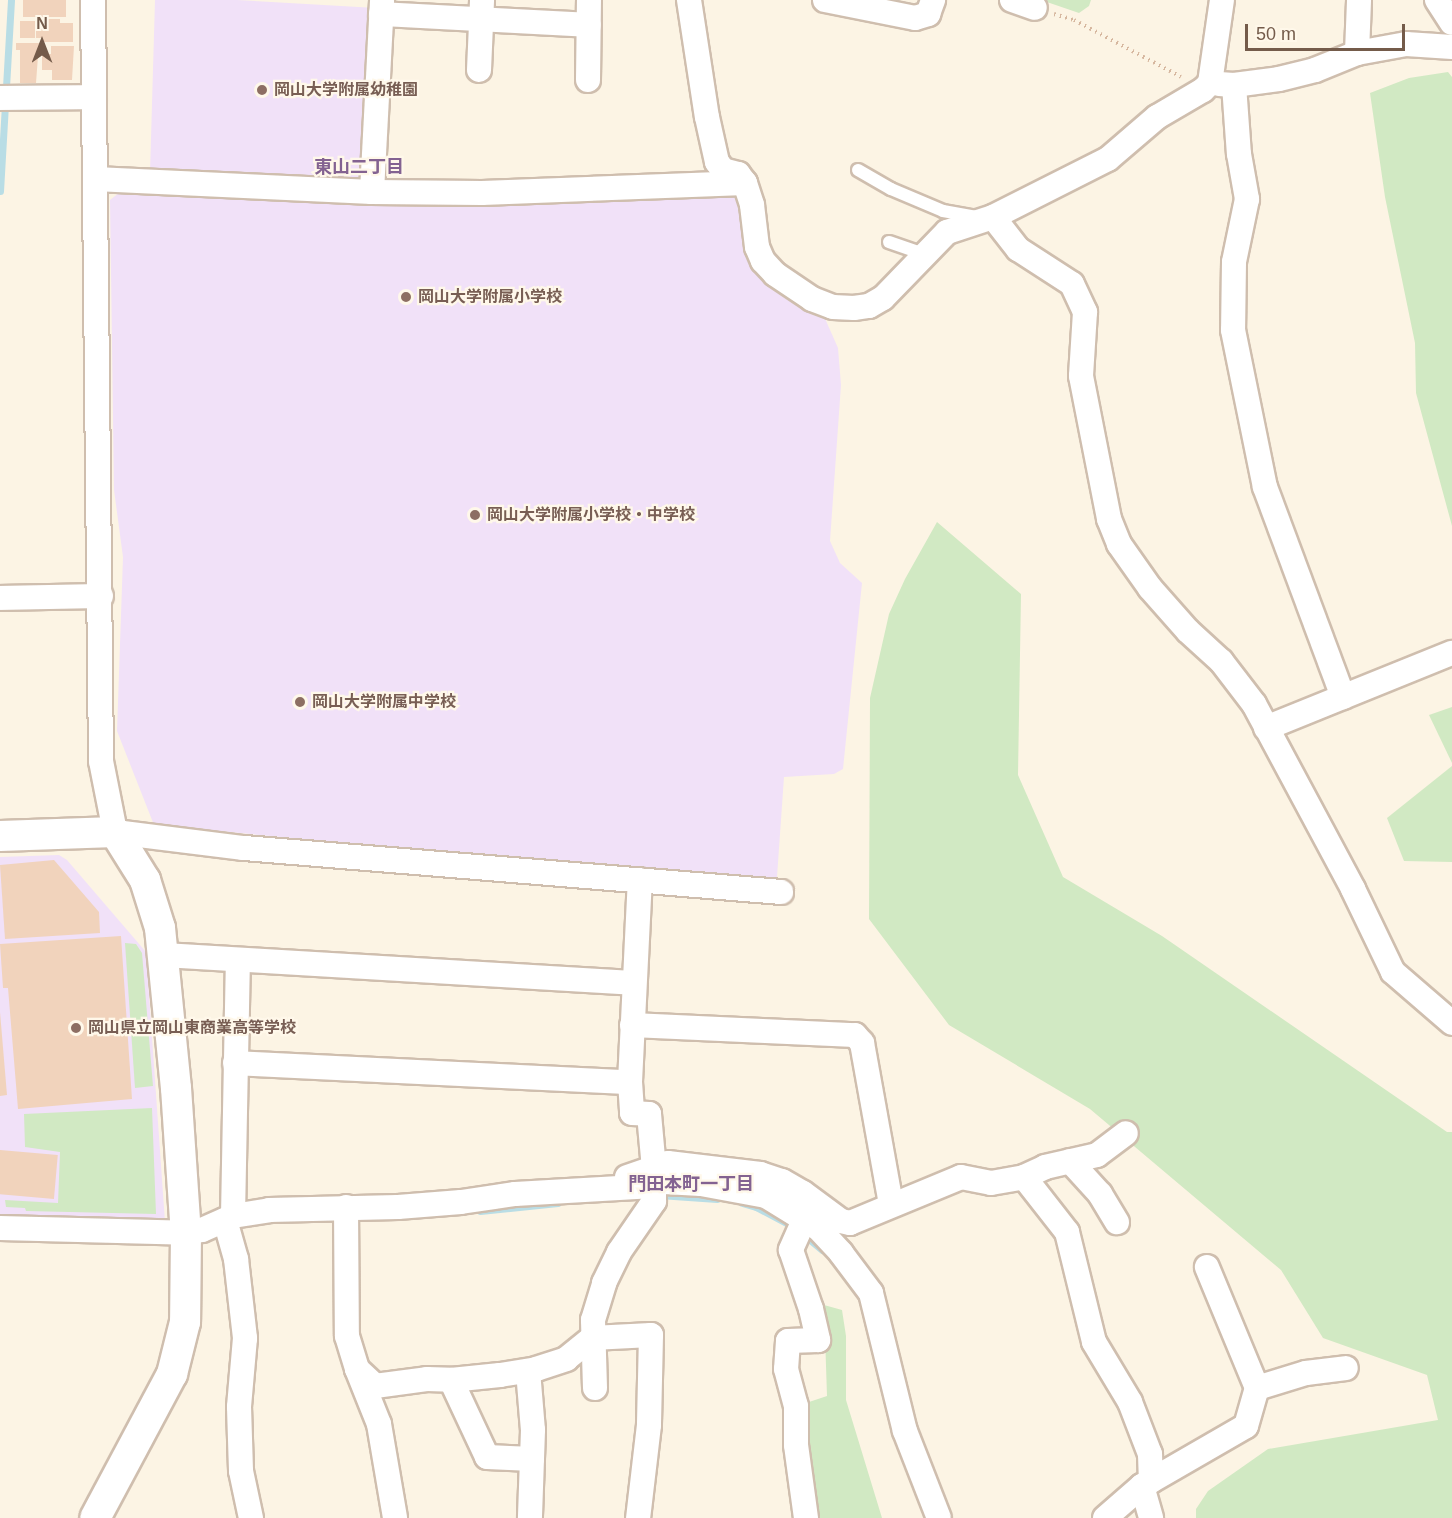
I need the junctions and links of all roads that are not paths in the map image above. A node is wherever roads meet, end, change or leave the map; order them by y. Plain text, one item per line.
1 (93, 0) edge
2 (589, 0) edge
3 (689, 0) edge
4 (825, 0) edge
5 (933, 0) edge
6 (1012, 0) edge
7 (1222, 0) edge
8 (1359, 0) edge
9 (1437, 0) edge
10 (382, 7) edge
11 (1035, 8) road end
12 (482, 10) edge
13 (1452, 23) edge
14 (589, 25) junction
15 (1452, 47) edge
16 (1358, 53) junction
17 (479, 70) dead end
18 (588, 80) dead end
19 (1234, 85) junction
20 (1207, 86) junction
21 (7, 98) edge
22 (94, 98) junction
23 (858, 170) dead end
24 (95, 180) junction
25 (746, 183) junction
26 (372, 192) junction
27 (993, 217) junction
28 (889, 242) dead end
29 (923, 254) junction
30 (101, 597) junction
31 (0, 598) edge
32 (1452, 652) edge
33 (1343, 697) junction
34 (1266, 728) junction
35 (115, 832) junction
36 (0, 836) edge
37 (640, 880) junction
38 (781, 892) dead end
39 (162, 955) junction
40 (238, 960) junction
41 (633, 983) junction
42 (1449, 1014) edge
43 (632, 1025) junction
44 (235, 1062) junction
45 (630, 1082) junction
46 (1126, 1133) dead end
47 (1070, 1161) junction
48 (1024, 1177) junction
49 (654, 1186) junction
50 (891, 1204) junction
51 (346, 1208) junction
52 (229, 1218) junction
53 (1117, 1222) dead end
54 (802, 1226) junction
55 (0, 1228) edge
56 (186, 1233) junction
57 (1207, 1268) dead end
58 (592, 1338) junction
59 (1346, 1368) dead end
60 (357, 1369) junction
61 (528, 1371) junction
62 (451, 1380) junction
63 (595, 1388) dead end
64 (1257, 1388) junction
65 (532, 1459) junction
66 (114, 1483) junction
67 (1147, 1483) junction
68 (95, 1518) edge
69 (115, 1518) edge
70 (251, 1518) edge
71 (395, 1518) edge
72 (530, 1518) edge
73 (638, 1518) edge
74 (806, 1518) edge
75 (939, 1518) edge
76 (1105, 1518) edge
77 (1151, 1518) edge

1 - 22 street
2 - 14 street
3 - 25 street
4 - 5 street
6 - 11 street
7 - 20 street
8 - 16 street
9 - 13 street
10 - 12 street
10 - 26 street
12 - 14 street
12 - 17 street
14 - 18 street
15 - 16 street
16 - 19 street
19 - 20 street
19 - 33 street
20 - 27 street
21 - 22 street
22 - 24 street
23 - 27 lane
24 - 26 street
24 - 30 street
25 - 26 street
25 - 29 street
27 - 29 street
27 - 34 street
28 - 29 lane
30 - 31 street
30 - 35 street
32 - 33 street
33 - 34 street
34 - 42 street
35 - 36 street
35 - 37 street
35 - 39 street
37 - 38 street
37 - 41 street
39 - 40 street
39 - 56 street
40 - 41 street
40 - 44 street
41 - 43 street
43 - 45 street
43 - 50 street
44 - 45 street
44 - 52 street
45 - 49 street
46 - 47 street
47 - 48 street
47 - 53 street
48 - 50 street
48 - 67 street
49 - 50 street
49 - 51 street
49 - 54 street
49 - 58 street
51 - 52 street
51 - 60 street
52 - 56 street
52 - 70 street
54 - 74 street
54 - 75 street
55 - 56 street
56 - 66 street
57 - 64 street
58 - 61 street
58 - 63 street
58 - 73 street
59 - 64 street
60 - 62 street
60 - 71 street
61 - 62 street
61 - 65 street
62 - 65 street
64 - 67 street
65 - 72 street
66 - 68 street
66 - 69 street
67 - 76 street
67 - 77 street

